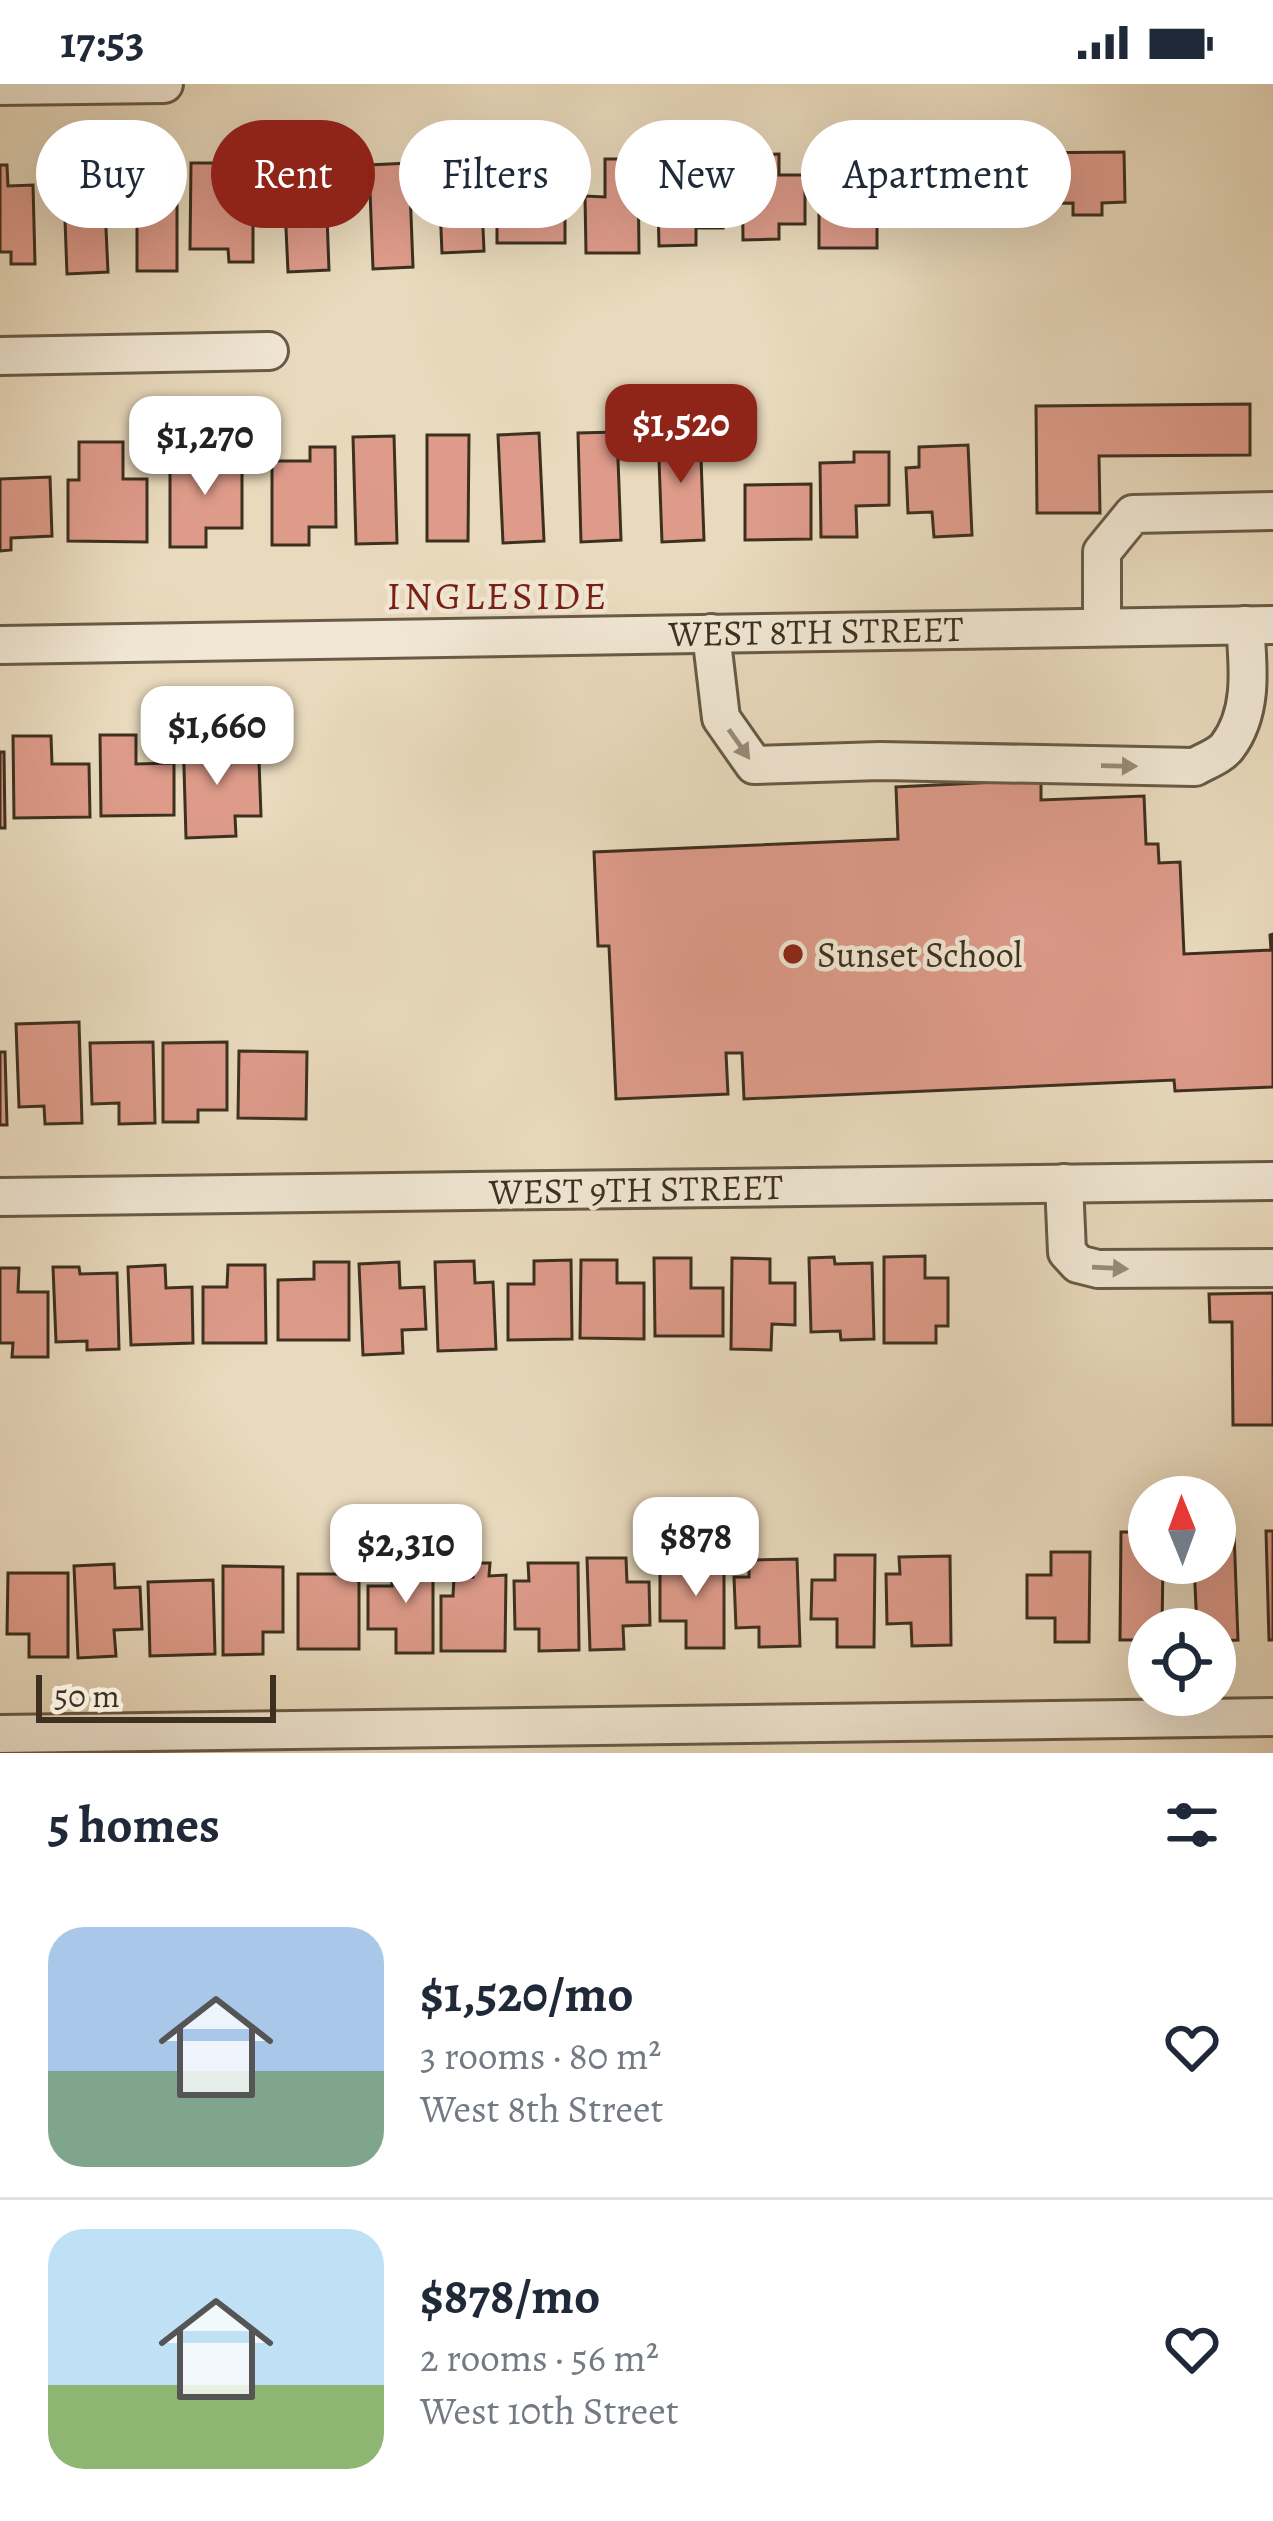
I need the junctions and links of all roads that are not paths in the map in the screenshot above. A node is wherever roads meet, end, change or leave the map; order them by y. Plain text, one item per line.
1 (164, 84) edge
2 (0, 86) edge
3 (269, 351) dead end
4 (0, 356) edge
5 (1273, 511) edge
6 (1259, 625) edge
7 (1102, 627) junction
8 (711, 633) junction
9 (0, 645) edge
10 (1273, 1181) edge
11 (1064, 1184) junction
12 (0, 1197) edge
13 (1273, 1268) edge
14 (1273, 1717) edge
15 (0, 1733) edge

1 - 2 street
3 - 4 street
5 - 7 street
6 - 7 street, WEST 8TH STREET
8 -> 6 street
7 - 8 street, WEST 8TH STREET
8 - 9 street, WEST 8TH STREET
10 - 11 street, WEST 9TH STREET
11 - 12 street, WEST 9TH STREET
11 -> 13 street
14 - 15 street

